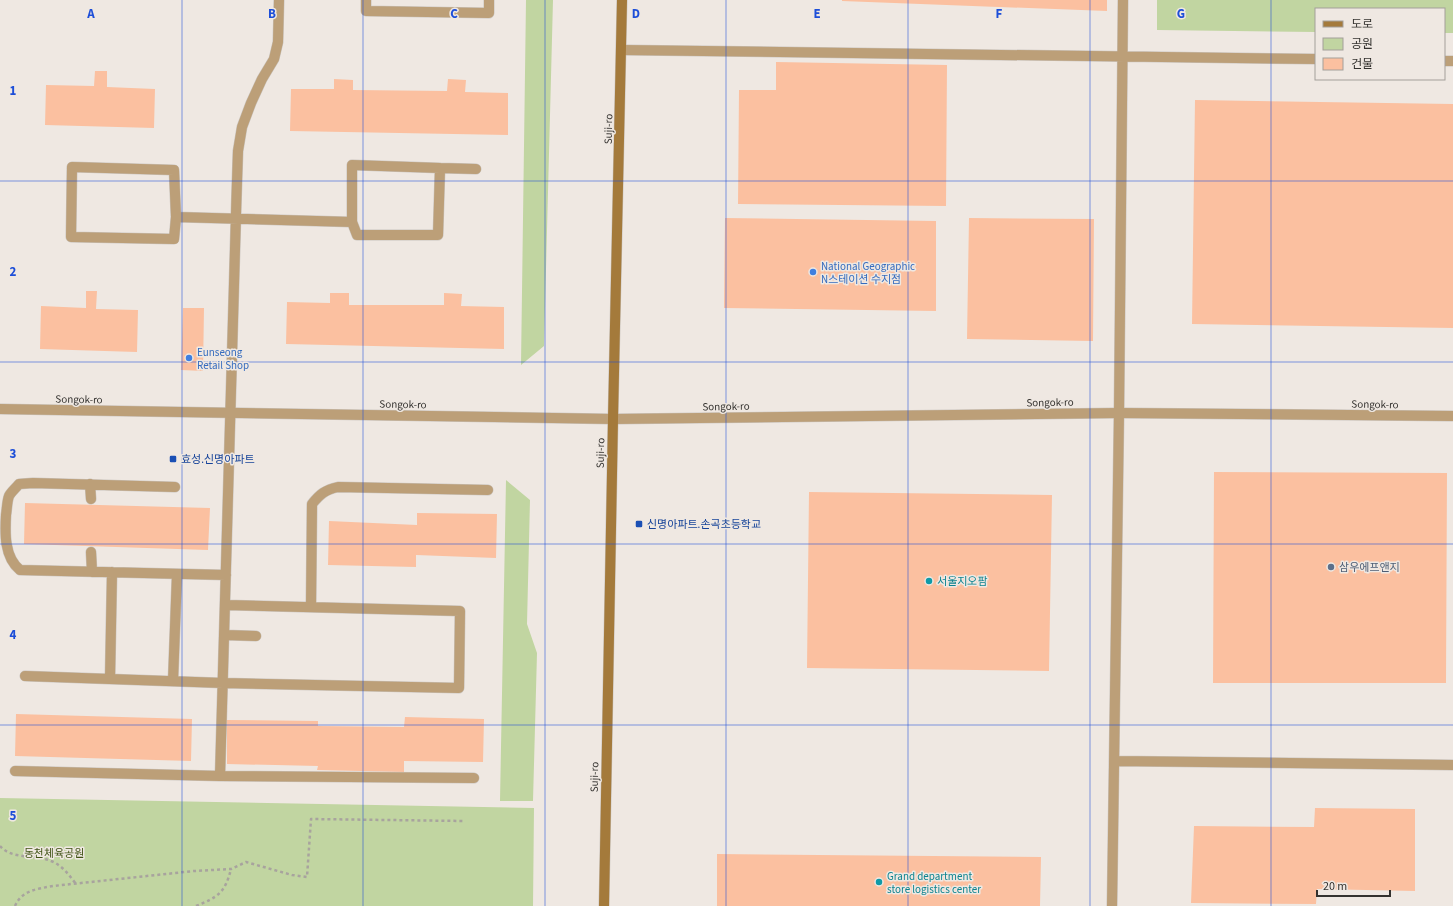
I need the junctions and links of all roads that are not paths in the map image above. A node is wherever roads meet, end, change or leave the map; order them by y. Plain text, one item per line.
1 (279, 0) edge
2 (366, 0) edge
3 (489, 0) edge
4 (622, 0) edge
5 (1123, 0) edge
6 (622, 50) junction
7 (1122, 56) junction
8 (1315, 59) edge
9 (440, 168) junction
10 (476, 169) dead end
11 (176, 217) junction
12 (236, 218) junction
13 (352, 222) junction
14 (0, 410) edge
15 (230, 413) junction
16 (1120, 413) junction
17 (1453, 416) edge
18 (612, 419) junction
19 (90, 484) junction
20 (175, 487) dead end
21 (488, 490) dead end
22 (90, 499) dead end
23 (91, 552) dead end
24 (92, 572) junction
25 (112, 572) junction
26 (177, 574) junction
27 (226, 575) junction
28 (226, 605) junction
29 (311, 607) junction
30 (225, 635) junction
31 (256, 636) dead end
32 (25, 676) dead end
33 (110, 679) junction
34 (173, 681) junction
35 (223, 683) junction
36 (1114, 761) junction
37 (1453, 765) edge
38 (15, 771) dead end
39 (220, 776) junction
40 (474, 778) dead end
41 (604, 906) edge
42 (1112, 906) edge

1 - 12 street
2 - 3 street
4 - 6 main road, Suji-ro
5 - 7 street
6 - 7 street
6 - 18 main road, Suji-ro
7 - 8 street
7 - 16 street
9 - 10 street
9 - 13 street
9 - 13 street
11 - 11 street
11 - 12 street
12 - 13 street
12 - 15 street
14 - 15 street, Songok-ro
15 - 18 street, Songok-ro
15 - 27 street
16 - 17 street, Songok-ro
16 - 18 street, Songok-ro
16 - 36 street
18 - 41 main road, Suji-ro
19 - 20 street
19 - 22 street
19 - 24 street
21 - 29 street
23 - 24 street
24 - 25 street
25 - 26 street
25 - 33 street
26 - 27 street
26 - 34 street
27 - 28 street
28 - 29 street
28 - 30 street
29 - 35 street
30 - 31 street
30 - 35 street
32 - 33 street
33 - 34 street
34 - 35 street
35 - 39 street
36 - 37 street
36 - 42 street
38 - 39 street
39 - 40 street

